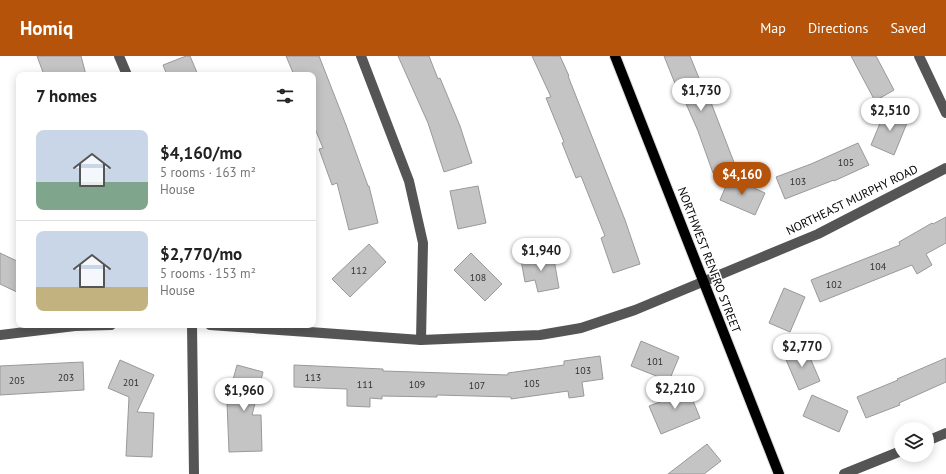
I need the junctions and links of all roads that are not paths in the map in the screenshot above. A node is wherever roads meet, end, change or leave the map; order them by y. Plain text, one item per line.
1 (119, 56) edge
2 (361, 56) edge
3 (615, 56) edge
4 (919, 56) edge
5 (126, 72) edge
6 (946, 113) edge
7 (946, 168) edge
8 (703, 282) junction
9 (58, 328) edge
10 (192, 328) edge
11 (252, 328) edge
12 (0, 335) edge
13 (421, 340) junction
14 (946, 433) edge
15 (934, 438) edge
16 (894, 454) edge
17 (194, 474) edge
18 (779, 474) edge
19 (844, 474) edge

1 - 5 street
2 - 13 street
3 - 8 main road, NORTHWEST RENFRO STREET
4 - 6 street
7 - 8 street, NORTHEAST MURPHY ROAD
8 - 13 street, NORTHEAST MURPHY ROAD
8 - 18 main road, NORTHWEST RENFRO STREET
9 - 12 street
10 - 17 street
11 - 13 street, NORTHEAST MURPHY ROAD
14 - 15 street
16 - 19 street

